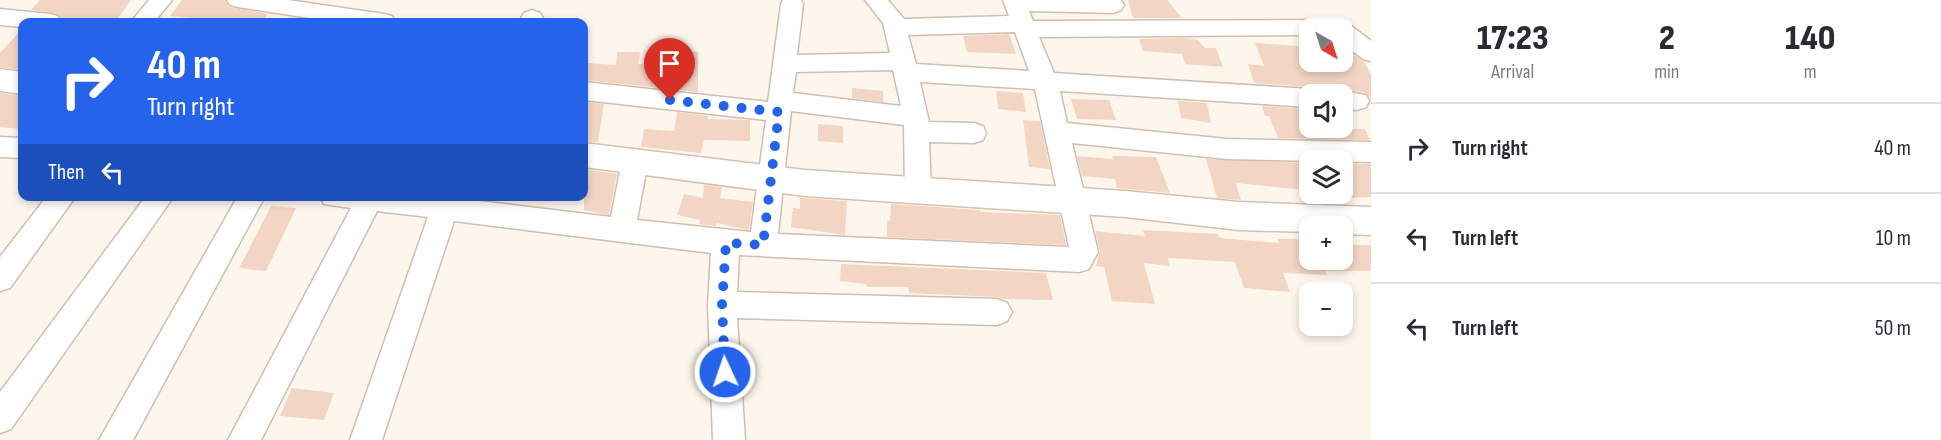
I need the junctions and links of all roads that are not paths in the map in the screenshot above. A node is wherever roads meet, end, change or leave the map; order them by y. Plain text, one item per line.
1 (32, 0) edge
2 (161, 0) edge
3 (238, 0) edge
4 (876, 0) edge
5 (792, 4) dead end
6 (1113, 5) dead end
7 (276, 9) edge
8 (1019, 14) edge
9 (145, 18) edge
10 (351, 18) edge
11 (5, 23) edge
12 (1299, 26) edge
13 (896, 27) junction
14 (1353, 40) edge
15 (1371, 53) edge
16 (785, 64) junction
17 (904, 67) junction
18 (0, 80) edge
19 (1044, 80) junction
20 (18, 82) edge
21 (588, 91) edge
22 (1299, 97) edge
23 (779, 106) junction
24 (916, 123) junction
25 (1056, 132) junction
26 (974, 134) dead end
27 (0, 147) edge
28 (18, 148) edge
29 (1371, 152) edge
30 (588, 156) edge
31 (635, 162) junction
32 (772, 178) junction
33 (918, 191) junction
34 (59, 201) edge
35 (157, 201) edge
36 (249, 201) edge
37 (369, 201) edge
38 (387, 201) edge
39 (1071, 201) junction
40 (445, 208) junction
41 (1371, 221) edge
42 (622, 230) junction
43 (726, 243) junction
44 (763, 245) junction
45 (0, 279) edge
46 (722, 305) junction
47 (997, 312) dead end
48 (0, 418) edge
49 (115, 440) edge
50 (244, 440) edge
51 (366, 440) edge
52 (729, 440) edge

1 - 11 street
2 - 9 street
3 - 7 street
4 - 13 street
5 - 16 street
6 - 8 street
7 - 10 street
8 - 12 street
8 - 13 street
8 - 19 street
13 - 17 street
14 - 15 street
16 - 17 street
16 - 23 street
17 - 19 street
17 - 24 street
18 - 20 street
19 - 22 street
19 - 25 street
21 - 23 street
23 - 24 street
23 - 32 street
24 - 26 street
24 - 33 street
25 - 29 street
25 - 39 street
27 - 28 street
30 - 31 street
31 - 32 street
31 - 42 street
32 - 33 street
32 - 44 street
33 - 39 street
34 - 45 street
35 - 48 street
36 - 49 street
37 - 50 street
38 - 40 street
39 - 41 street
39 - 44 street
40 - 42 street
40 - 51 street
42 - 43 street
43 - 44 street
43 - 46 street
46 - 47 street
46 - 52 street

